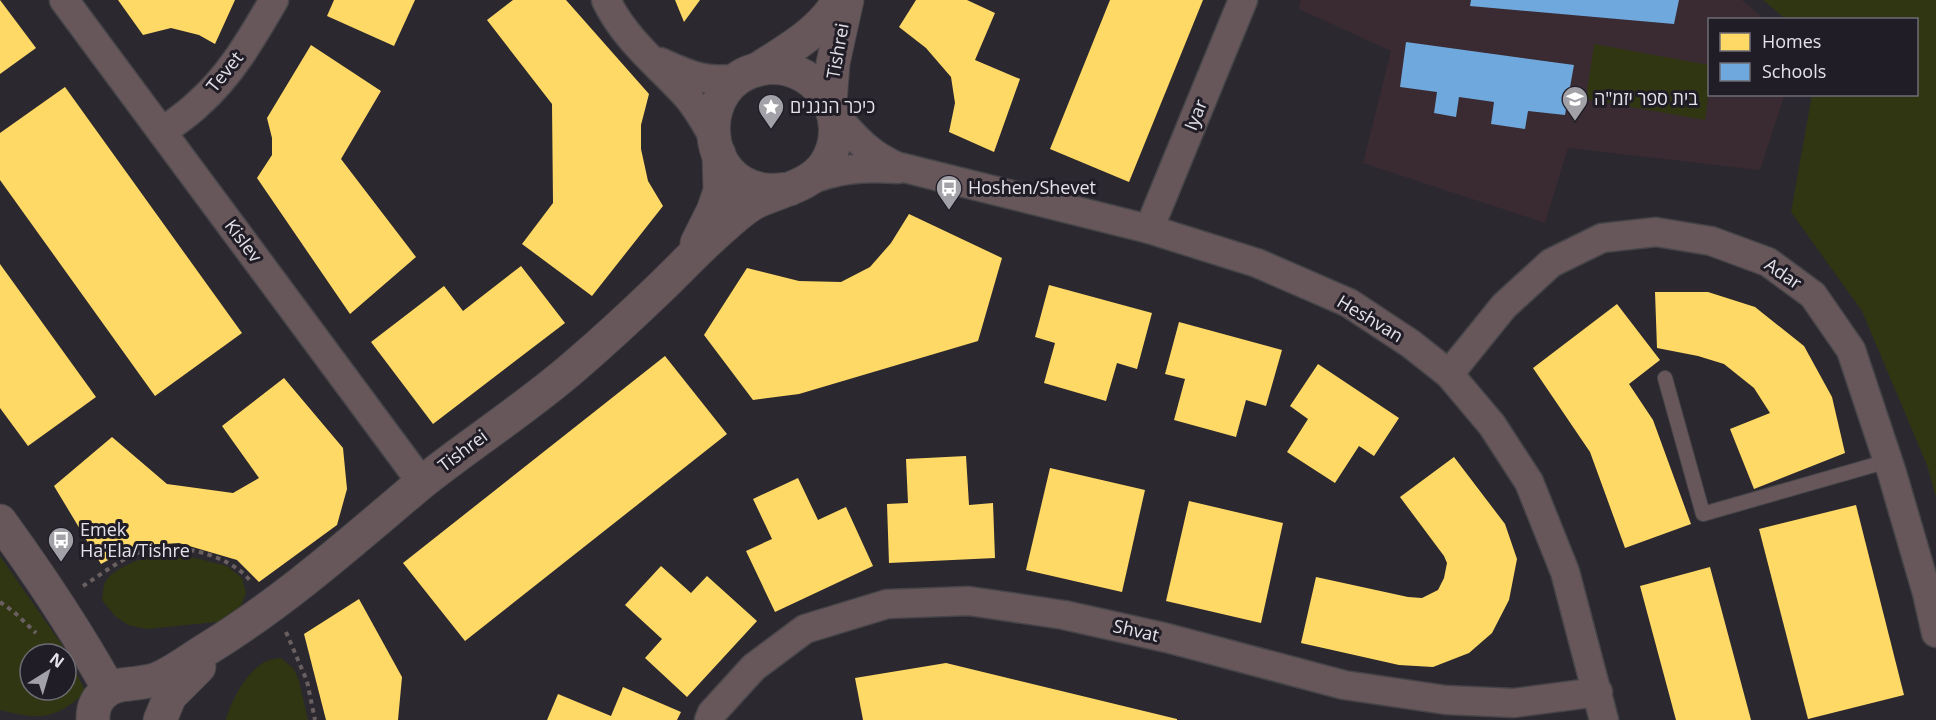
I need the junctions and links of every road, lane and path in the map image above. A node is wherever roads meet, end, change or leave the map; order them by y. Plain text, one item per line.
1 (64, 0) edge
2 (274, 0) edge
3 (606, 0) edge
4 (839, 0) edge
5 (848, 0) edge
6 (1243, 0) edge
7 (631, 38) junction
8 (748, 73) junction
9 (832, 108) junction
10 (162, 132) junction
11 (716, 145) junction
12 (915, 171) junction
13 (796, 186) junction
14 (1149, 229) junction
15 (685, 262) junction
16 (1449, 374) junction
17 (1665, 378) dead end
18 (1888, 461) junction
19 (422, 483) junction
20 (0, 521) edge
21 (0, 602) edge
22 (57, 602) junction
23 (269, 606) junction
24 (235, 632) junction
25 (1936, 633) edge
26 (44, 640) dead end
27 (1598, 692) junction
28 (103, 706) edge
29 (159, 720) edge
30 (315, 720) edge
31 (709, 720) edge
32 (1604, 720) edge

1 - 10 street, Kislev
2 - 10 street, Tevet
3 - 7 street
4 - 8 street, Tishrei
5 - 9 street, Tishrei
6 - 14 street, Iyar
7 - 8 street
7 - 11 street
8 - 9 street
8 - 11 street
9 - 12 street, Heshvan
9 - 13 street
10 - 19 street, Kislev
11 - 13 street
11 - 15 street, Tishrei
12 - 13 street, Heshvan
12 - 14 street, Heshvan
13 - 15 street, Tishrei
14 - 16 street, Heshvan
15 - 19 street, Tishrei
16 - 18 street, Adar
16 - 27 street, Heshvan
17 - 18 lane
18 - 25 street, Adar
19 - 23 street, Tishrei
20 - 22 street
21 - 26 path
22 - 23 path
22 - 28 street
23 - 24 street, Tishrei
23 - 30 path
24 - 28 street, Tishrei
24 - 29 street, Tishrei
27 - 31 street, Shvat
27 - 32 street, Heshvan
28 - 29 street

